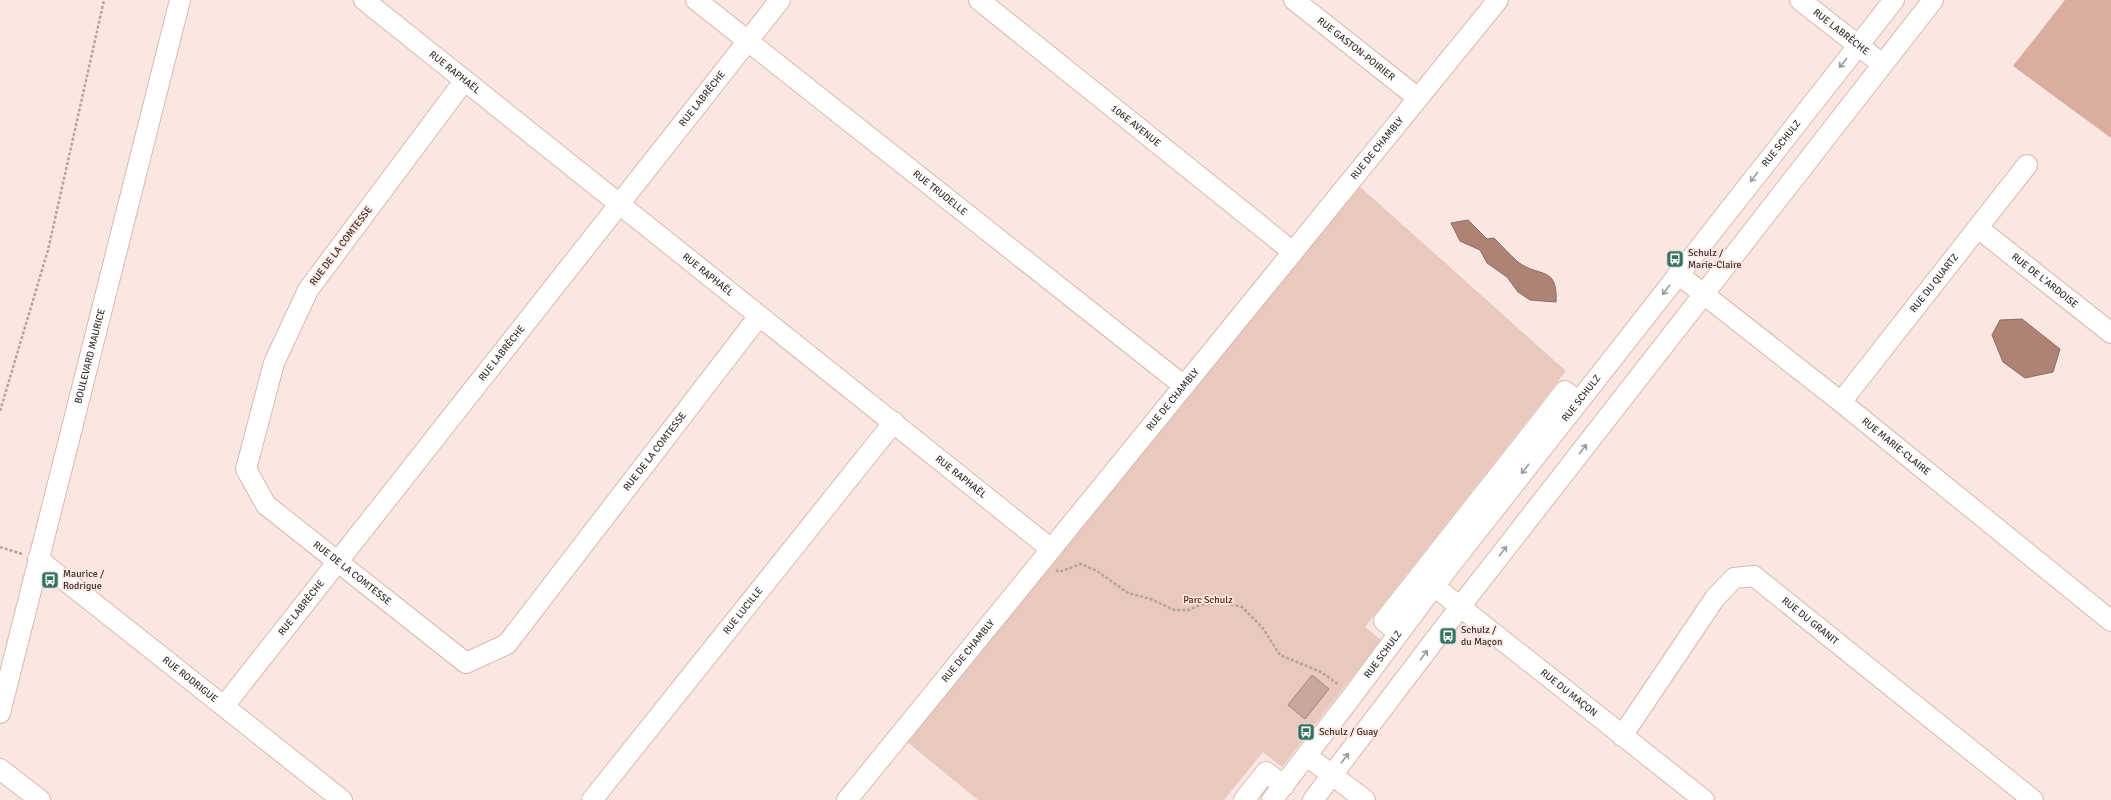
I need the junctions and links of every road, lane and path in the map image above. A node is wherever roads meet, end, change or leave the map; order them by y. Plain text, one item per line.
1 (104, 0) edge
2 (180, 0) edge
3 (364, 0) edge
4 (696, 0) edge
5 (780, 0) edge
6 (979, 0) edge
7 (1294, 0) edge
8 (1498, 0) edge
9 (1800, 0) edge
10 (1894, 0) edge
11 (1932, 0) edge
12 (748, 41) junction
13 (1858, 44) junction
14 (1882, 64) junction
15 (464, 81) junction
16 (1418, 98) junction
17 (2027, 165) dead end
18 (619, 204) junction
19 (1978, 228) junction
20 (1293, 252) junction
21 (1678, 274) junction
22 (1703, 294) junction
23 (759, 316) junction
24 (2111, 334) edge
25 (1184, 386) junction
26 (1578, 402) junction
27 (1841, 402) junction
28 (0, 411) edge
29 (894, 422) junction
30 (1541, 449) junction
31 (1567, 469) junction
32 (0, 547) edge
33 (1047, 555) junction
34 (38, 559) junction
35 (339, 562) junction
36 (1434, 586) junction
37 (1460, 606) junction
38 (2111, 621) edge
39 (1399, 633) junction
40 (1353, 695) junction
41 (224, 706) junction
42 (0, 712) edge
43 (1622, 736) junction
44 (1307, 756) junction
45 (0, 769) edge
46 (1332, 775) junction
47 (1278, 793) edge
48 (40, 800) edge
49 (342, 800) edge
50 (592, 800) edge
51 (847, 800) edge
52 (1244, 800) edge
53 (1313, 800) edge
54 (1365, 800) edge
55 (1704, 800) edge
56 (2033, 800) edge

1 - 28 path
2 - 34 street, BOULEVARD MAURICE
3 - 15 street, RUE RAPHAËL
4 - 12 street, RUE TRUDELLE
5 - 12 street, RUE LABRÈCHE
6 - 20 street, 106E AVENUE
7 - 16 street, RUE GASTON-POIRIER
8 - 16 street, RUE DE CHAMBLY
9 - 13 street, RUE LABRÈCHE
10 - 13 street, RUE SCHULZ
11 - 14 street
12 - 18 street, RUE LABRÈCHE
12 - 25 street, RUE TRUDELLE
13 - 14 street, RUE LABRÈCHE
13 -> 21 street, RUE SCHULZ
14 - 22 street
15 - 18 street, RUE RAPHAËL
15 - 35 street, RUE DE LA COMTESSE
16 - 20 street, RUE DE CHAMBLY
17 - 19 street, RUE DU QUARTZ
18 - 23 street, RUE RAPHAËL
18 - 35 street, RUE LABRÈCHE
19 - 24 street, RUE DE L'ARDOISE
19 - 27 street, RUE DU QUARTZ
20 - 25 street, RUE DE CHAMBLY
21 - 22 street, RUE MARIE-CLAIRE
21 -> 26 street, RUE SCHULZ
22 - 27 street, RUE MARIE-CLAIRE
31 -> 22 street
23 - 29 street, RUE RAPHAËL
23 - 35 street, RUE DE LA COMTESSE
25 - 33 street, RUE DE CHAMBLY
26 - 30 street, RUE SCHULZ
26 - 39 street
27 - 38 street, RUE MARIE-CLAIRE
29 - 33 street, RUE RAPHAËL
29 - 50 street, RUE LUCILLE
30 - 31 street
30 -> 36 street, RUE SCHULZ
37 -> 31 street
32 - 34 path
33 - 40 path
33 - 51 street, RUE DE CHAMBLY
34 - 41 street, RUE RODRIGUE
34 - 42 street, BOULEVARD MAURICE
35 - 41 street, RUE LABRÈCHE
36 - 37 street, RUE DU MAÇON
36 - 39 street, RUE SCHULZ
37 - 43 street, RUE DU MAÇON
46 -> 37 street
39 - 40 street, RUE SCHULZ
40 - 44 street, RUE SCHULZ
41 - 49 street, RUE RODRIGUE
43 - 55 street, RUE DU MAÇON
43 - 56 street, RUE DU GRANIT
44 - 46 street
44 - 47 street, RUE SCHULZ
45 - 48 street
46 - 53 street
46 - 54 street
47 - 52 street

